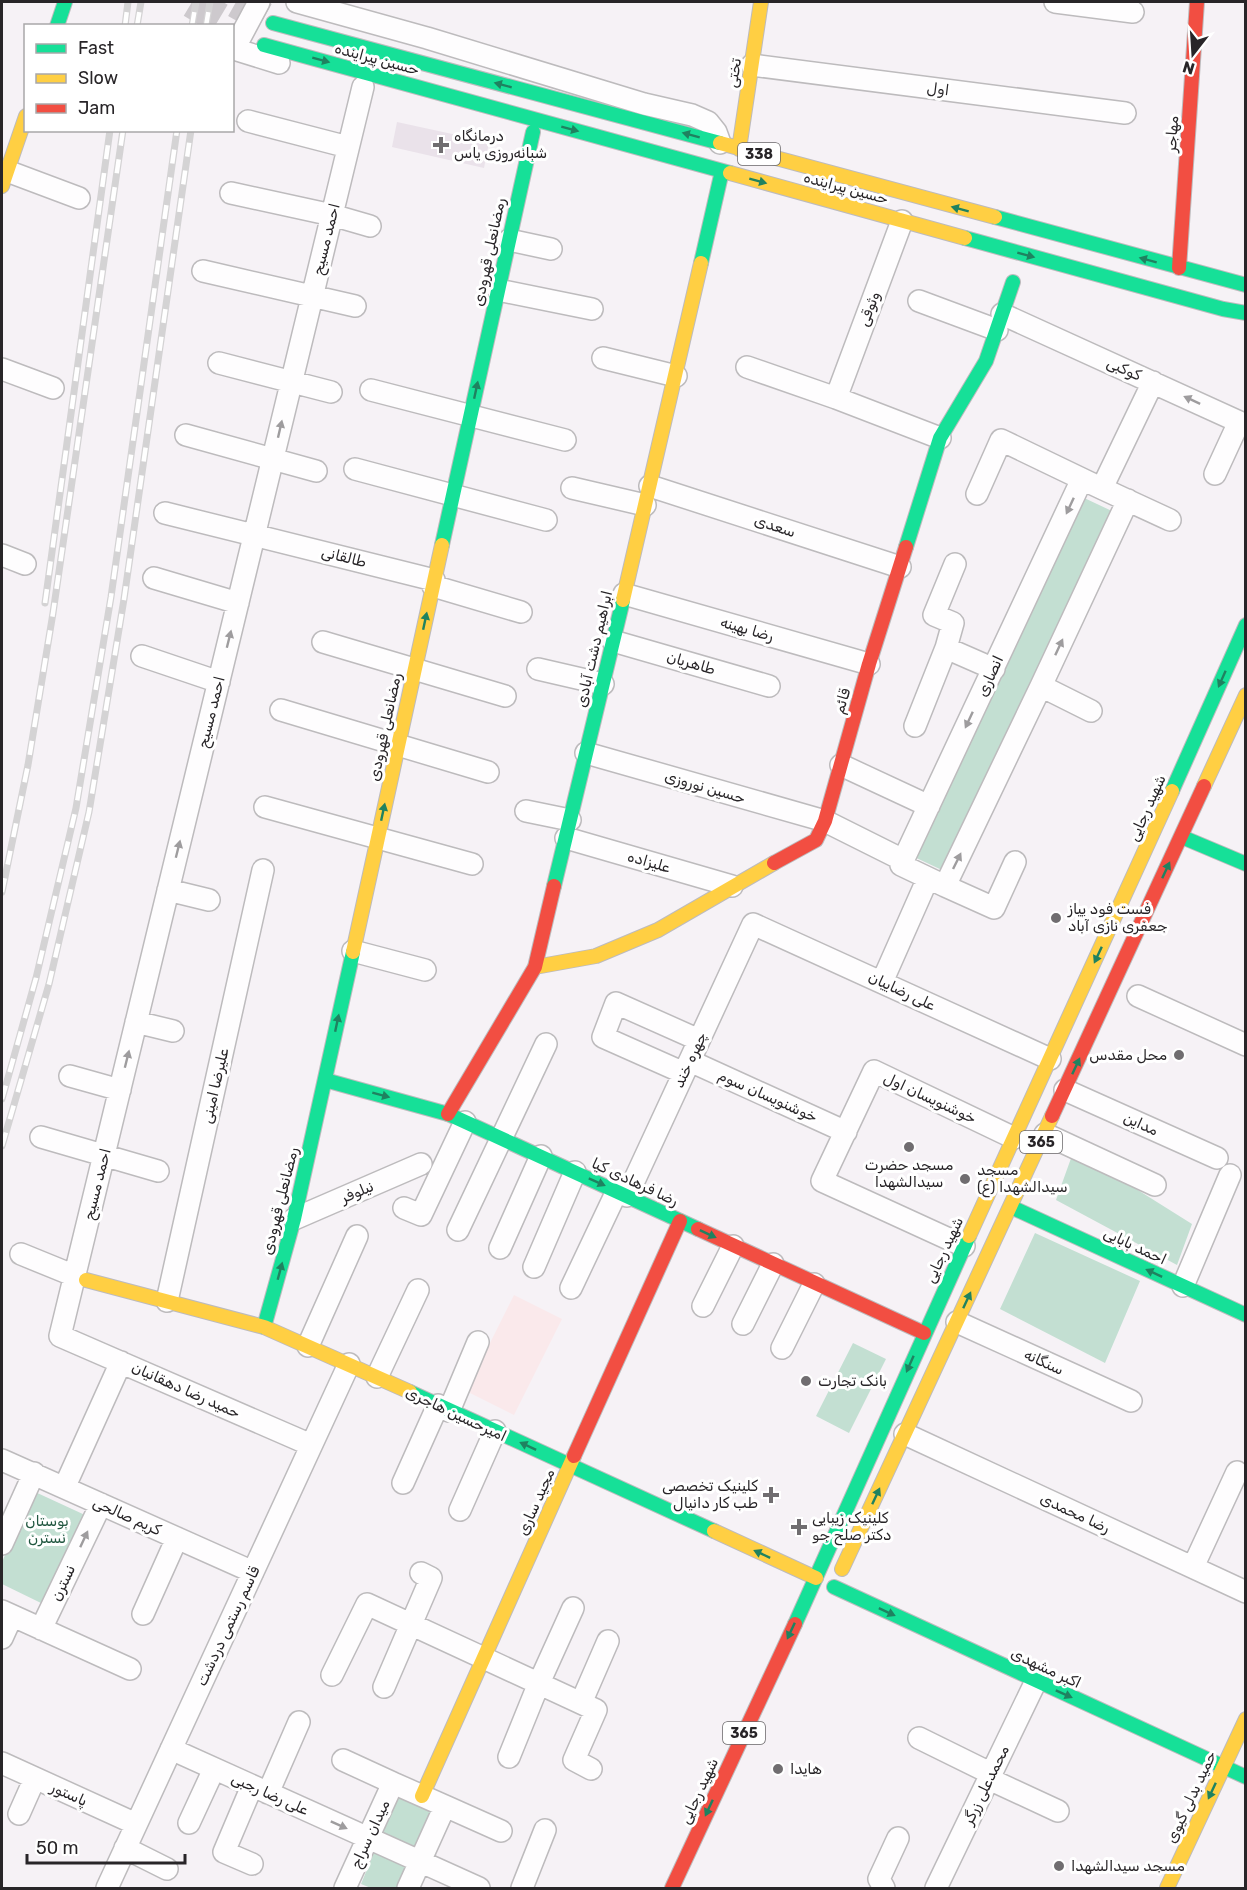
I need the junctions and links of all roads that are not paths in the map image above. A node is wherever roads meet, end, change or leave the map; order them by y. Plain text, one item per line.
1 (65, 2) edge
2 (259, 2) edge
3 (297, 2) edge
4 (761, 2) edge
5 (1055, 2) edge
6 (1197, 2) edge
7 (1133, 12) dead end
8 (273, 23) tunnel mouth
9 (58, 24) edge
10 (264, 45) dead end
11 (234, 49) edge
12 (752, 65) junction
13 (363, 87) junction
14 (1125, 113) dead end
15 (24, 118) edge
16 (248, 122) dead end
17 (533, 132) junction
18 (9, 137) edge
19 (730, 146) junction
20 (348, 147) junction
21 (722, 171) junction
22 (4, 179) edge
23 (231, 193) dead end
24 (78, 198) dead end
25 (332, 215) junction
26 (902, 220) junction
27 (370, 225) dead end
28 (509, 240) junction
29 (551, 249) dead end
30 (1179, 268) junction
31 (203, 271) dead end
32 (1013, 282) dead end
33 (1245, 285) edge
34 (498, 290) junction
35 (312, 298) junction
36 (919, 301) dead end
37 (354, 306) dead end
38 (592, 309) dead end
39 (1223, 309) junction
40 (1245, 313) edge
41 (1000, 322) junction
42 (1245, 322) edge
43 (603, 358) dead end
44 (219, 363) dead end
45 (747, 367) dead end
46 (2, 369) edge
47 (676, 376) junction
48 (291, 382) junction
49 (1153, 382) junction
50 (53, 388) dead end
51 (371, 390) dead end
52 (331, 392) dead end
53 (836, 398) junction
54 (470, 416) junction
55 (1242, 423) edge
56 (186, 435) dead end
57 (940, 438) junction
58 (565, 440) dead end
59 (273, 459) junction
60 (355, 469) dead end
61 (315, 471) dead end
62 (1215, 474) dead end
63 (1082, 479) junction
64 (572, 488) dead end
65 (1102, 489) junction
66 (453, 494) junction
67 (977, 494) dead end
68 (648, 495) junction
69 (1128, 500) junction
70 (165, 513) dead end
71 (546, 520) dead end
72 (1170, 520) dead end
73 (254, 534) junction
74 (2, 555) edge
75 (25, 564) dead end
76 (955, 564) dead end
77 (900, 567) junction
78 (154, 578) dead end
79 (434, 583) junction
80 (624, 594) junction
81 (238, 603) junction
82 (521, 612) dead end
83 (1245, 625) edge
84 (613, 641) junction
85 (323, 642) dead end
86 (946, 648) junction
87 (142, 656) dead end
88 (869, 664) junction
89 (415, 669) junction
90 (538, 669) dead end
91 (994, 669) junction
92 (219, 682) junction
93 (603, 684) junction
94 (769, 686) dead end
95 (1041, 686) junction
96 (1245, 695) edge
97 (505, 696) dead end
98 (281, 710) dead end
99 (1091, 711) dead end
100 (915, 726) dead end
101 (398, 746) junction
102 (586, 753) junction
103 (841, 765) junction
104 (488, 772) dead end
105 (928, 806) junction
106 (266, 807) dead end
107 (526, 811) dead end
108 (825, 821) junction
109 (1157, 826) junction
110 (568, 829) junction
111 (1182, 837) junction
112 (378, 838) junction
113 (903, 860) junction
114 (1015, 862) dead end
115 (472, 864) dead end
116 (1245, 864) edge
117 (263, 870) dead end
118 (936, 882) junction
119 (732, 886) junction
120 (168, 890) junction
121 (209, 900) dead end
122 (753, 924) joint
123 (353, 951) junction
124 (535, 967) junction
125 (425, 970) dead end
126 (882, 982) junction
127 (1138, 996) dead end
128 (136, 1022) junction
129 (173, 1031) dead end
130 (699, 1040) junction
131 (546, 1044) dead end
132 (1245, 1045) edge
133 (1050, 1059) junction
134 (687, 1067) junction
135 (70, 1076) dead end
136 (325, 1080) junction
137 (120, 1090) junction
138 (1065, 1090) junction
139 (456, 1118) junction
140 (846, 1132) junction
141 (1045, 1134) junction
142 (42, 1137) dead end
143 (502, 1138) junction
144 (1014, 1138) junction
145 (541, 1156) junction
146 (104, 1157) junction
147 (1217, 1158) dead end
148 (421, 1164) dead end
149 (158, 1172) dead end
150 (575, 1172) junction
151 (1230, 1175) dead end
152 (1155, 1185) dead end
153 (622, 1194) junction
154 (987, 1196) junction
155 (1011, 1207) junction
156 (404, 1208) dead end
157 (294, 1219) junction
158 (680, 1221) junction
159 (458, 1230) dead end
160 (357, 1236) dead end
161 (733, 1246) junction
162 (964, 1246) junction
163 (500, 1248) dead end
164 (21, 1254) dead end
165 (773, 1264) junction
166 (534, 1267) dead end
167 (80, 1278) junction
168 (814, 1284) junction
169 (1183, 1286) junction
170 (571, 1288) dead end
171 (418, 1290) dead end
172 (167, 1301) junction
173 (703, 1306) dead end
174 (1245, 1315) edge
175 (957, 1322) junction
176 (742, 1324) dead end
177 (264, 1327) junction
178 (924, 1333) junction
179 (60, 1336) joint
180 (478, 1342) dead end
181 (308, 1346) junction
182 (782, 1348) dead end
183 (121, 1362) junction
184 (349, 1364) junction
185 (377, 1377) junction
186 (1131, 1401) dead end
187 (444, 1408) junction
188 (495, 1431) junction
189 (905, 1434) junction
190 (311, 1445) junction
191 (2, 1460) edge
192 (570, 1466) junction
193 (1237, 1472) dead end
194 (33, 1473) junction
195 (403, 1483) dead end
196 (65, 1486) junction
197 (101, 1504) junction
198 (460, 1510) dead end
199 (177, 1538) junction
200 (2, 1544) edge
201 (1193, 1567) junction
202 (253, 1572) junction
203 (422, 1573) dead end
204 (816, 1578) junction
205 (1245, 1592) edge
206 (831, 1593) junction
207 (573, 1608) dead end
208 (7, 1613) edge
209 (143, 1614) dead end
210 (411, 1624) junction
211 (41, 1629) junction
212 (2, 1638) edge
213 (608, 1641) dead end
214 (484, 1657) junction
215 (130, 1669) dead end
216 (332, 1675) dead end
217 (1036, 1681) junction
218 (539, 1683) junction
219 (384, 1687) dead end
220 (588, 1707) junction
221 (1245, 1719) edge
222 (299, 1722) dead end
223 (919, 1738) dead end
224 (171, 1749) junction
225 (509, 1757) dead end
226 (343, 1760) dead end
227 (2, 1763) edge
228 (1224, 1767) junction
229 (214, 1769) junction
230 (591, 1769) dead end
231 (990, 1777) junction
232 (1245, 1777) edge
233 (35, 1778) junction
234 (393, 1783) junction
235 (260, 1790) junction
236 (422, 1796) junction
237 (445, 1806) junction
238 (1058, 1811) dead end
239 (19, 1814) dead end
240 (189, 1823) dead end
241 (136, 1824) junction
242 (545, 1830) dead end
243 (501, 1831) dead end
244 (368, 1838) junction
245 (898, 1838) dead end
246 (125, 1848) junction
247 (420, 1862) junction
248 (252, 1864) dead end
249 (167, 1869) dead end
250 (107, 1888) edge
251 (345, 1888) edge
252 (408, 1888) edge
253 (479, 1888) edge
254 (522, 1888) edge
255 (672, 1888) edge
256 (884, 1888) edge
257 (936, 1888) edge
258 (1167, 1888) edge

1 - 9 street
2 - 11 street
3 - 19 street
4 - 12 street, تختی
5 - 7 street
6 - 30 street, مهاجر
19 -> 8 street, حسین پیراینده / 338
10 -> 21 street, حسین پیراینده / 338
11 - 13 street
12 - 14 street, اول
12 - 19 street, تختی
13 - 17 street
13 - 20 street, احمد مسیح
15 - 18 street
16 - 20 street
17 - 21 street
17 - 28 street, رمضانعلی قهرودی
18 - 22 street
30 -> 19 street, حسین پیراینده / 338
20 - 25 street, احمد مسیح
21 -> 26 street, حسین پیراینده / 338
21 - 47 street, ابراهیم دشت آبادی
22 - 24 street
23 - 25 street
25 - 27 street
25 - 35 street, احمد مسیح
26 -> 39 street, حسین پیراینده / 338
26 - 53 street, وثوقی
28 - 29 street
28 - 34 street, رمضانعلی قهرودی
30 - 33 street, حسین پیراینده / 338
31 - 35 street
32 - 41 street, قائم
34 - 38 street
54 -> 34 street, رمضانعلی قهرودی
35 - 37 street
35 - 48 street, احمد مسیح
36 - 41 street, کوکبی
39 - 40 street, حسین پیراینده / 338
39 - 42 street
41 - 49 street, کوکبی
41 - 57 street, قائم
43 - 47 street
44 - 48 street
45 - 53 street
46 - 50 street
47 - 68 street, ابراهیم دشت آبادی
48 - 52 street
59 -> 48 street, احمد مسیح
55 -> 49 street, کوکبی
49 - 65 street
51 - 54 street
53 - 57 street
54 - 58 street
54 - 66 street, رمضانعلی قهرودی
55 - 62 street
56 - 59 street
57 - 77 street, قائم
59 - 61 street
59 - 73 street, احمد مسیح
60 - 66 street
63 - 65 street
63 - 67 street
63 -> 91 street, انصاری
64 - 68 street, سعدی
65 - 69 street
66 - 71 street
66 - 79 street, رمضانعلی قهرودی
68 - 77 street, سعدی
68 - 80 street, ابراهیم دشت آبادی
69 - 72 street
95 -> 69 street
70 - 73 street, طالقانی
73 - 79 street, طالقانی
73 - 81 street, احمد مسیح
74 - 75 street
76 - 86 street
77 - 88 street, قائم
78 - 81 street
79 - 82 street, طالقانی
89 -> 79 street, رمضانعلی قهرودی
80 - 84 street, ابراهیم دشت آبادی
80 - 88 street, رضا بهینه
92 -> 81 street, احمد مسیح
83 -> 109 street, شهید رجایی / 365
84 - 93 street, ابراهیم دشت آبادی
84 - 94 street, طاهریان
85 - 89 street
86 - 91 street
86 - 100 street
87 - 92 street
88 - 103 street, قائم
89 - 97 street
89 - 101 street, رمضانعلی قهرودی
90 - 93 street
91 -> 105 street, انصاری
120 -> 92 street, احمد مسیح
93 - 102 street, ابراهیم دشت آبادی
95 - 99 street
118 -> 95 street
96 - 111 street, 365
98 - 101 street
101 - 104 street
112 -> 101 street, رمضانعلی قهرودی
102 - 108 street, حسین نوروزی
102 - 110 street, ابراهیم دشت آبادی
103 - 105 street
103 - 108 street, قائم
105 - 113 street, انصاری
106 - 112 street
107 - 110 street, علیزاده
108 - 113 street, حسین نوروزی
108 - 119 street, قائم
109 - 111 street
109 -> 133 street, شهید رجایی / 365
110 - 119 street, علیزاده
110 - 124 street, ابراهیم دشت آبادی
111 - 116 street
138 -> 111 street, 365
112 - 115 street
112 - 123 street, رمضانعلی قهرودی
113 - 118 street
114 - 118 street
117 - 172 street, علیرضا امینی
118 - 126 street
119 - 124 street, قائم
120 - 121 street
120 - 128 street, احمد مسیح
122 - 126 street, علی رضاییان
122 - 130 street, چهره خند
123 - 125 street
136 -> 123 street, رمضانعلی قهرودی
124 - 139 street, ابراهیم دشت آبادی
126 - 133 street, علی رضاییان
127 - 132 street
128 - 129 street
137 -> 128 street, احمد مسیح
130 - 134 street, چهره خند
130 - 134 street, خوشنویسان سوم
131 - 143 street
133 - 144 street, شهید رجایی / 365
134 - 140 street, خوشنویسان سوم
134 - 153 street, چهره خند
135 - 137 street
136 -> 139 street, رضا فرهادی کیا
136 - 157 street, رمضانعلی قهرودی
137 - 146 street, احمد مسیح
138 - 141 street, 365
138 - 147 street, مداین
139 - 143 street, رضا فرهادی کیا
139 - 156 street
140 - 144 street, خوشنویسان اول
140 - 162 street
141 - 152 street
141 - 155 street, 365
142 - 146 street
143 - 145 street, رضا فرهادی کیا
143 - 159 street
144 - 154 street, شهید رجایی / 365
145 - 150 street, رضا فرهادی کیا
145 - 163 street
146 - 149 street
146 - 167 street, احمد مسیح
148 - 157 street, نیلوفر
150 -> 153 street, رضا فرهادی کیا
150 - 166 street
151 - 169 street
153 - 158 street, رضا فرهادی کیا
153 - 170 street, چهره خند
154 - 155 street, احمد بابایی
154 - 162 street, شهید رجایی / 365
169 -> 155 street, احمد بابایی
175 -> 155 street, 365
177 -> 157 street, رمضانعلی قهرودی
158 -> 161 street, رضا فرهادی کیا
158 - 192 street, مجید ساری
160 - 181 street
161 - 165 street, رضا فرهادی کیا
161 - 173 street
162 - 178 street, شهید رجایی / 365
164 - 167 street, امیرحسین هاجری
165 - 168 street, رضا فرهادی کیا
165 - 176 street
167 - 172 street, امیرحسین هاجری
167 - 179 street, احمد مسیح
168 - 178 street, رضا فرهادی کیا
168 - 182 street
169 - 174 street, احمد بابایی
171 - 185 street
172 - 177 street, امیرحسین هاجری
175 - 186 street, سنگانه
175 - 189 street, 365
177 - 181 street, امیرحسین هاجری
178 -> 204 street, شهید رجایی / 365
179 - 183 street, حمید رضا دهقانیان
180 - 187 street
181 - 184 street, امیرحسین هاجری
183 - 190 street, حمید رضا دهقانیان
183 - 196 street
184 - 185 street, امیرحسین هاجری
184 - 190 street, قاسم رستمی دردشت
185 - 187 street, امیرحسین هاجری
187 - 188 street, امیرحسین هاجری
187 - 195 street
192 -> 188 street, امیرحسین هاجری
188 - 198 street
189 - 201 street, رضا محمدی
206 -> 189 street, 365
190 - 202 street, قاسم رستمی دردشت
191 - 194 street, کریم صالحی
204 -> 192 street, امیرحسین هاجری
192 - 214 street, مجید ساری
193 - 201 street
194 - 196 street, کریم صالحی
194 - 200 street
196 - 197 street, کریم صالحی
197 - 199 street, کریم صالحی
211 -> 197 street, نسترن
199 - 202 street, کریم صالحی
199 - 209 street
201 - 205 street, رضا محمدی
202 - 224 street, قاسم رستمی دردشت
203 - 210 street
204 - 206 street, اکبر مشهدی
204 -> 255 street, شهید رجایی / 365
206 -> 217 street, اکبر مشهدی
207 - 218 street
208 - 211 street
208 - 212 street
210 - 214 street
210 - 216 street
210 - 219 street
211 - 215 street
213 - 220 street
214 - 218 street
214 - 236 street, مجید ساری
217 -> 228 street, اکبر مشهدی
217 - 231 street, محمدعلی زرگر
218 - 220 street
218 - 225 street
220 - 230 street
221 - 228 street, حمید بدلی گیوی
222 - 235 street
223 - 231 street
224 - 229 street, علی رضا رجبی
224 - 241 street, قاسم رستمی دردشت
226 - 234 street
227 - 233 street, پاستور
228 - 232 street, اکبر مشهدی
228 -> 258 street, حمید بدلی گیوی
229 - 235 street, علی رضا رجبی
229 - 240 street
231 - 238 street
231 - 257 street, محمدعلی زرگر
233 - 239 street
233 - 241 street, پاستور
234 - 236 street, میدان سراج
234 - 244 street, میدان سراج
235 -> 244 street, علی رضا رجبی
235 - 248 street
236 - 237 street, میدان سراج
237 - 243 street
237 - 247 street
241 - 246 street, قاسم رستمی دردشت
242 - 254 street
244 - 247 street, علی رضا رجبی
244 - 251 street, میدان سراج
245 - 256 street
246 - 249 street
246 - 250 street, قاسم رستمی دردشت
247 - 252 street
247 - 253 street

